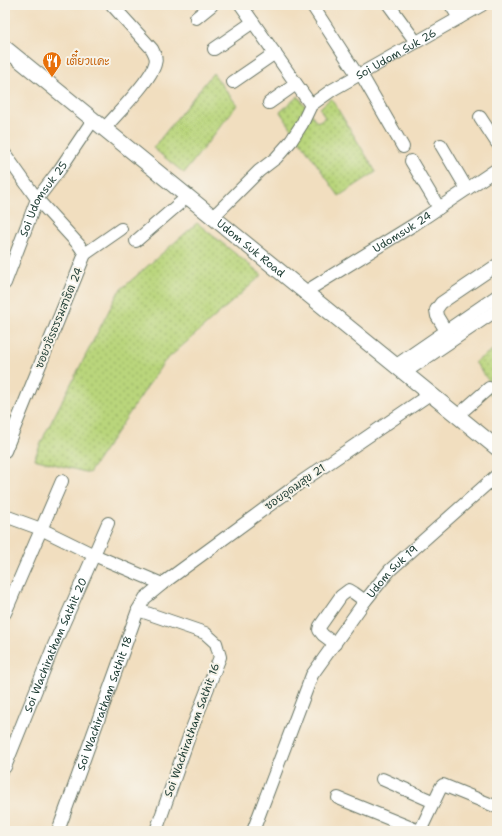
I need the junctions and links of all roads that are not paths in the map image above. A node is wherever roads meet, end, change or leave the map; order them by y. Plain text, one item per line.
1 (112, 5) edge
2 (212, 5) edge
3 (240, 5) edge
4 (312, 5) edge
5 (389, 5) edge
6 (450, 5) edge
7 (482, 5) edge
8 (196, 18) dead end
9 (459, 18) junction
10 (253, 22) junction
11 (416, 42) junction
12 (5, 48) edge
13 (214, 49) dead end
14 (274, 53) junction
15 (359, 75) junction
16 (233, 82) dead end
17 (296, 84) junction
18 (269, 103) dead end
19 (311, 105) junction
20 (480, 117) dead end
21 (98, 125) junction
22 (497, 143) edge
23 (442, 145) dead end
24 (403, 147) dead end
25 (5, 154) edge
26 (411, 161) dead end
27 (497, 169) edge
28 (467, 189) junction
29 (187, 197) junction
30 (37, 199) junction
31 (439, 208) junction
32 (212, 218) junction
33 (121, 229) dead end
34 (136, 242) dead end
35 (85, 254) junction
36 (497, 265) edge
37 (5, 283) edge
38 (305, 292) junction
39 (497, 296) edge
40 (497, 310) edge
41 (445, 336) junction
42 (400, 370) junction
43 (489, 388) dead end
44 (430, 394) junction
45 (457, 416) junction
46 (10, 423) edge
47 (497, 448) edge
48 (5, 451) edge
49 (497, 475) edge
50 (62, 481) dead end
51 (8, 517) dead end
52 (108, 523) dead end
53 (41, 529) junction
54 (94, 555) junction
55 (162, 584) junction
56 (365, 601) junction
57 (138, 610) junction
58 (5, 613) edge
59 (335, 644) junction
60 (5, 767) edge
61 (382, 779) dead end
62 (338, 798) dead end
63 (434, 802) junction
64 (497, 807) edge
65 (58, 831) edge
66 (156, 831) edge
67 (253, 831) edge
68 (419, 831) edge

1 - 21 street, Soi Udomsuk 25
2 - 8 street
3 - 10 street
4 - 15 street
5 - 11 street
6 - 9 street
7 - 9 street, Soi Udom Suk 26
9 - 11 street, Soi Udom Suk 26
10 - 13 street
10 - 14 street
11 - 15 street, Soi Udom Suk 26
12 - 21 main road, Udom Suk Road
14 - 16 street
14 - 17 street
15 - 19 street, Soi Udom Suk 26
15 - 24 street
17 - 18 street
17 - 19 street
19 - 32 street, Soi Udom Suk 26
20 - 22 street
21 - 29 main road, Udom Suk Road
21 - 30 street, Soi Udomsuk 25
23 - 28 street
25 - 30 street, ซอยวชิรธรรมสาธิต 24
26 - 31 street
27 - 28 street, Udomsuk 24
28 - 31 street, Udomsuk 24
29 - 32 main road, Udom Suk Road
29 - 34 street
30 - 35 street, ซอยวชิรธรรมสาธิต 24
30 - 37 street, Soi Udomsuk 25
31 - 38 street, Udomsuk 24
32 - 38 main road, Udom Suk Road
33 - 35 street
35 - 46 street, ซอยวชิรธรรมสาธิต 24
36 - 41 street
38 - 42 main road, Udom Suk Road
39 - 41 street
40 - 41 street
41 - 42 street
42 - 44 main road, Udom Suk Road
43 - 45 street
44 - 45 main road, Udom Suk Road
44 - 55 street, ซอยอุดมสุข 21
45 - 47 main road, Udom Suk Road
46 - 48 street, ซอยวชิรธรรมสาธิต 24
49 - 56 street, Udom Suk 19
50 - 53 street
51 - 53 street
52 - 54 street, Soi Wachiratham Sathit 20
53 - 54 street
53 - 58 street
54 - 55 street
54 - 60 street, Soi Wachiratham Sathit 20
55 - 57 street, Soi Wachiratham Sathit 18
56 - 59 street, Udom Suk 19
56 - 59 street
57 - 65 street, Soi Wachiratham Sathit 18
57 - 66 street, Soi Wachiratham Sathit 16
59 - 67 street, Udom Suk 19
61 - 63 street
62 - 68 street
63 - 64 street
63 - 68 street

